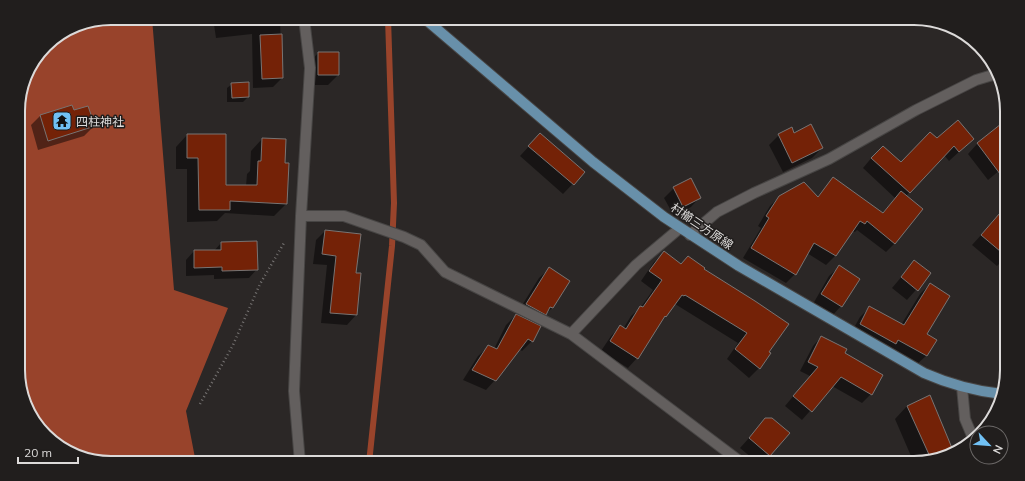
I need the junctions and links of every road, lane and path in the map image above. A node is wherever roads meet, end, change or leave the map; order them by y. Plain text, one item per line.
1 (305, 25) edge
2 (432, 25) edge
3 (992, 75) edge
4 (301, 216) junction
5 (680, 228) junction
6 (690, 235) junction
7 (285, 243) dead end
8 (571, 334) junction
9 (962, 387) junction
10 (996, 394) edge
11 (200, 404) dead end
12 (969, 429) edge
13 (299, 456) edge
14 (733, 456) edge

1 - 4 street
2 - 5 main road, 村櫛三方原線
3 - 6 street
4 - 8 street
4 - 13 street
5 - 6 main road, 村櫛三方原線
5 - 8 street
6 - 9 main road, 村櫛三方原線
7 - 11 path
8 - 14 street
9 - 10 main road, 村櫛三方原線
9 - 12 street

